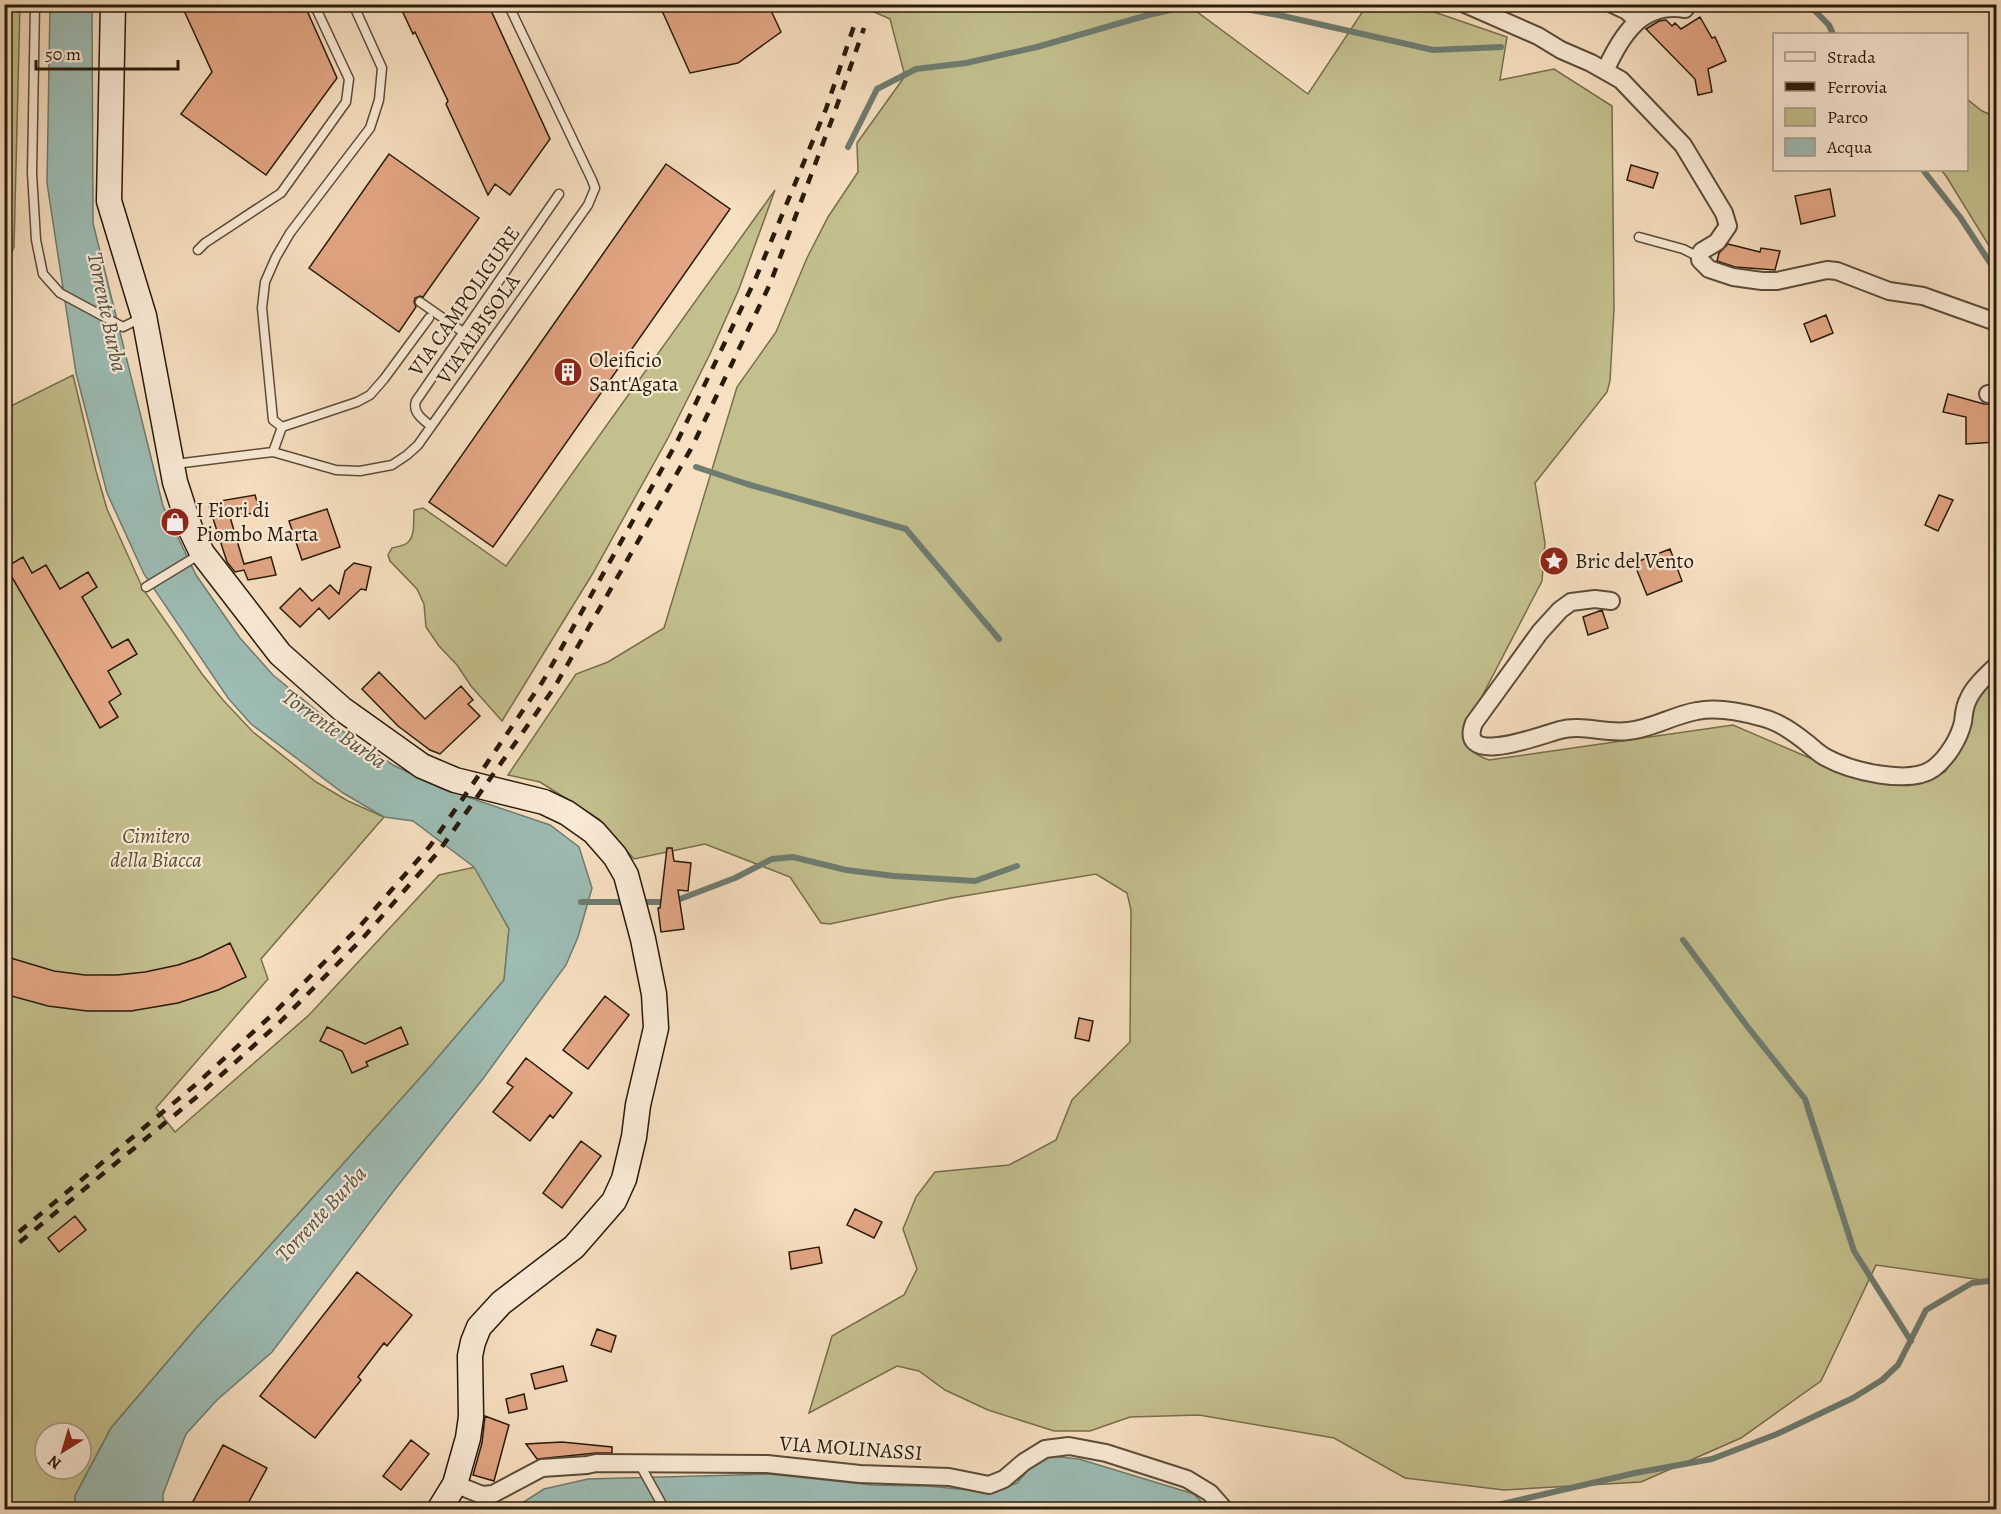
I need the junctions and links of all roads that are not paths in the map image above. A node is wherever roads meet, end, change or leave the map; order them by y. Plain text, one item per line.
1 (35, 4) edge
2 (112, 4) edge
3 (314, 4) edge
4 (353, 4) edge
5 (508, 4) edge
6 (1465, 4) edge
7 (1612, 4) edge
8 (1685, 9) dead end
9 (1638, 21) junction
10 (1605, 71) junction
11 (559, 194) dead end
12 (1639, 237) dead end
13 (198, 250) dead end
14 (1699, 257) junction
15 (420, 302) dead end
16 (144, 316) junction
17 (429, 318) dead end
18 (1996, 322) edge
19 (464, 332) junction
20 (431, 426) junction
21 (282, 427) junction
22 (273, 452) junction
23 (171, 464) junction
24 (197, 556) junction
25 (146, 587) dead end
26 (1611, 601) dead end
27 (1996, 666) edge
28 (642, 1468) junction
29 (456, 1484) junction
30 (439, 1509) edge
31 (665, 1509) edge
32 (1226, 1509) edge

1 - 16 lane
2 - 16 main road
3 - 13 lane
4 - 21 lane
5 - 20 lane, VIA ALBISOLA
6 - 10 street
7 - 9 street
8 - 9 street
9 - 10 street
10 - 14 street
11 - 19 lane, VIA CAMPOLIGURE
12 - 14 lane
14 - 18 street
15 - 19 lane
16 - 23 main road
17 - 21 lane
19 - 20 lane, VIA CAMPOLIGURE
20 - 22 lane, VIA ALBISOLA
21 - 22 lane
22 - 23 lane, VIA ALBISOLA
23 - 24 main road
24 - 25 lane
24 - 29 main road
26 - 27 street
28 - 29 street, VIA MOLINASSI
28 - 31 lane
28 - 32 street, VIA MOLINASSI
29 - 30 main road

